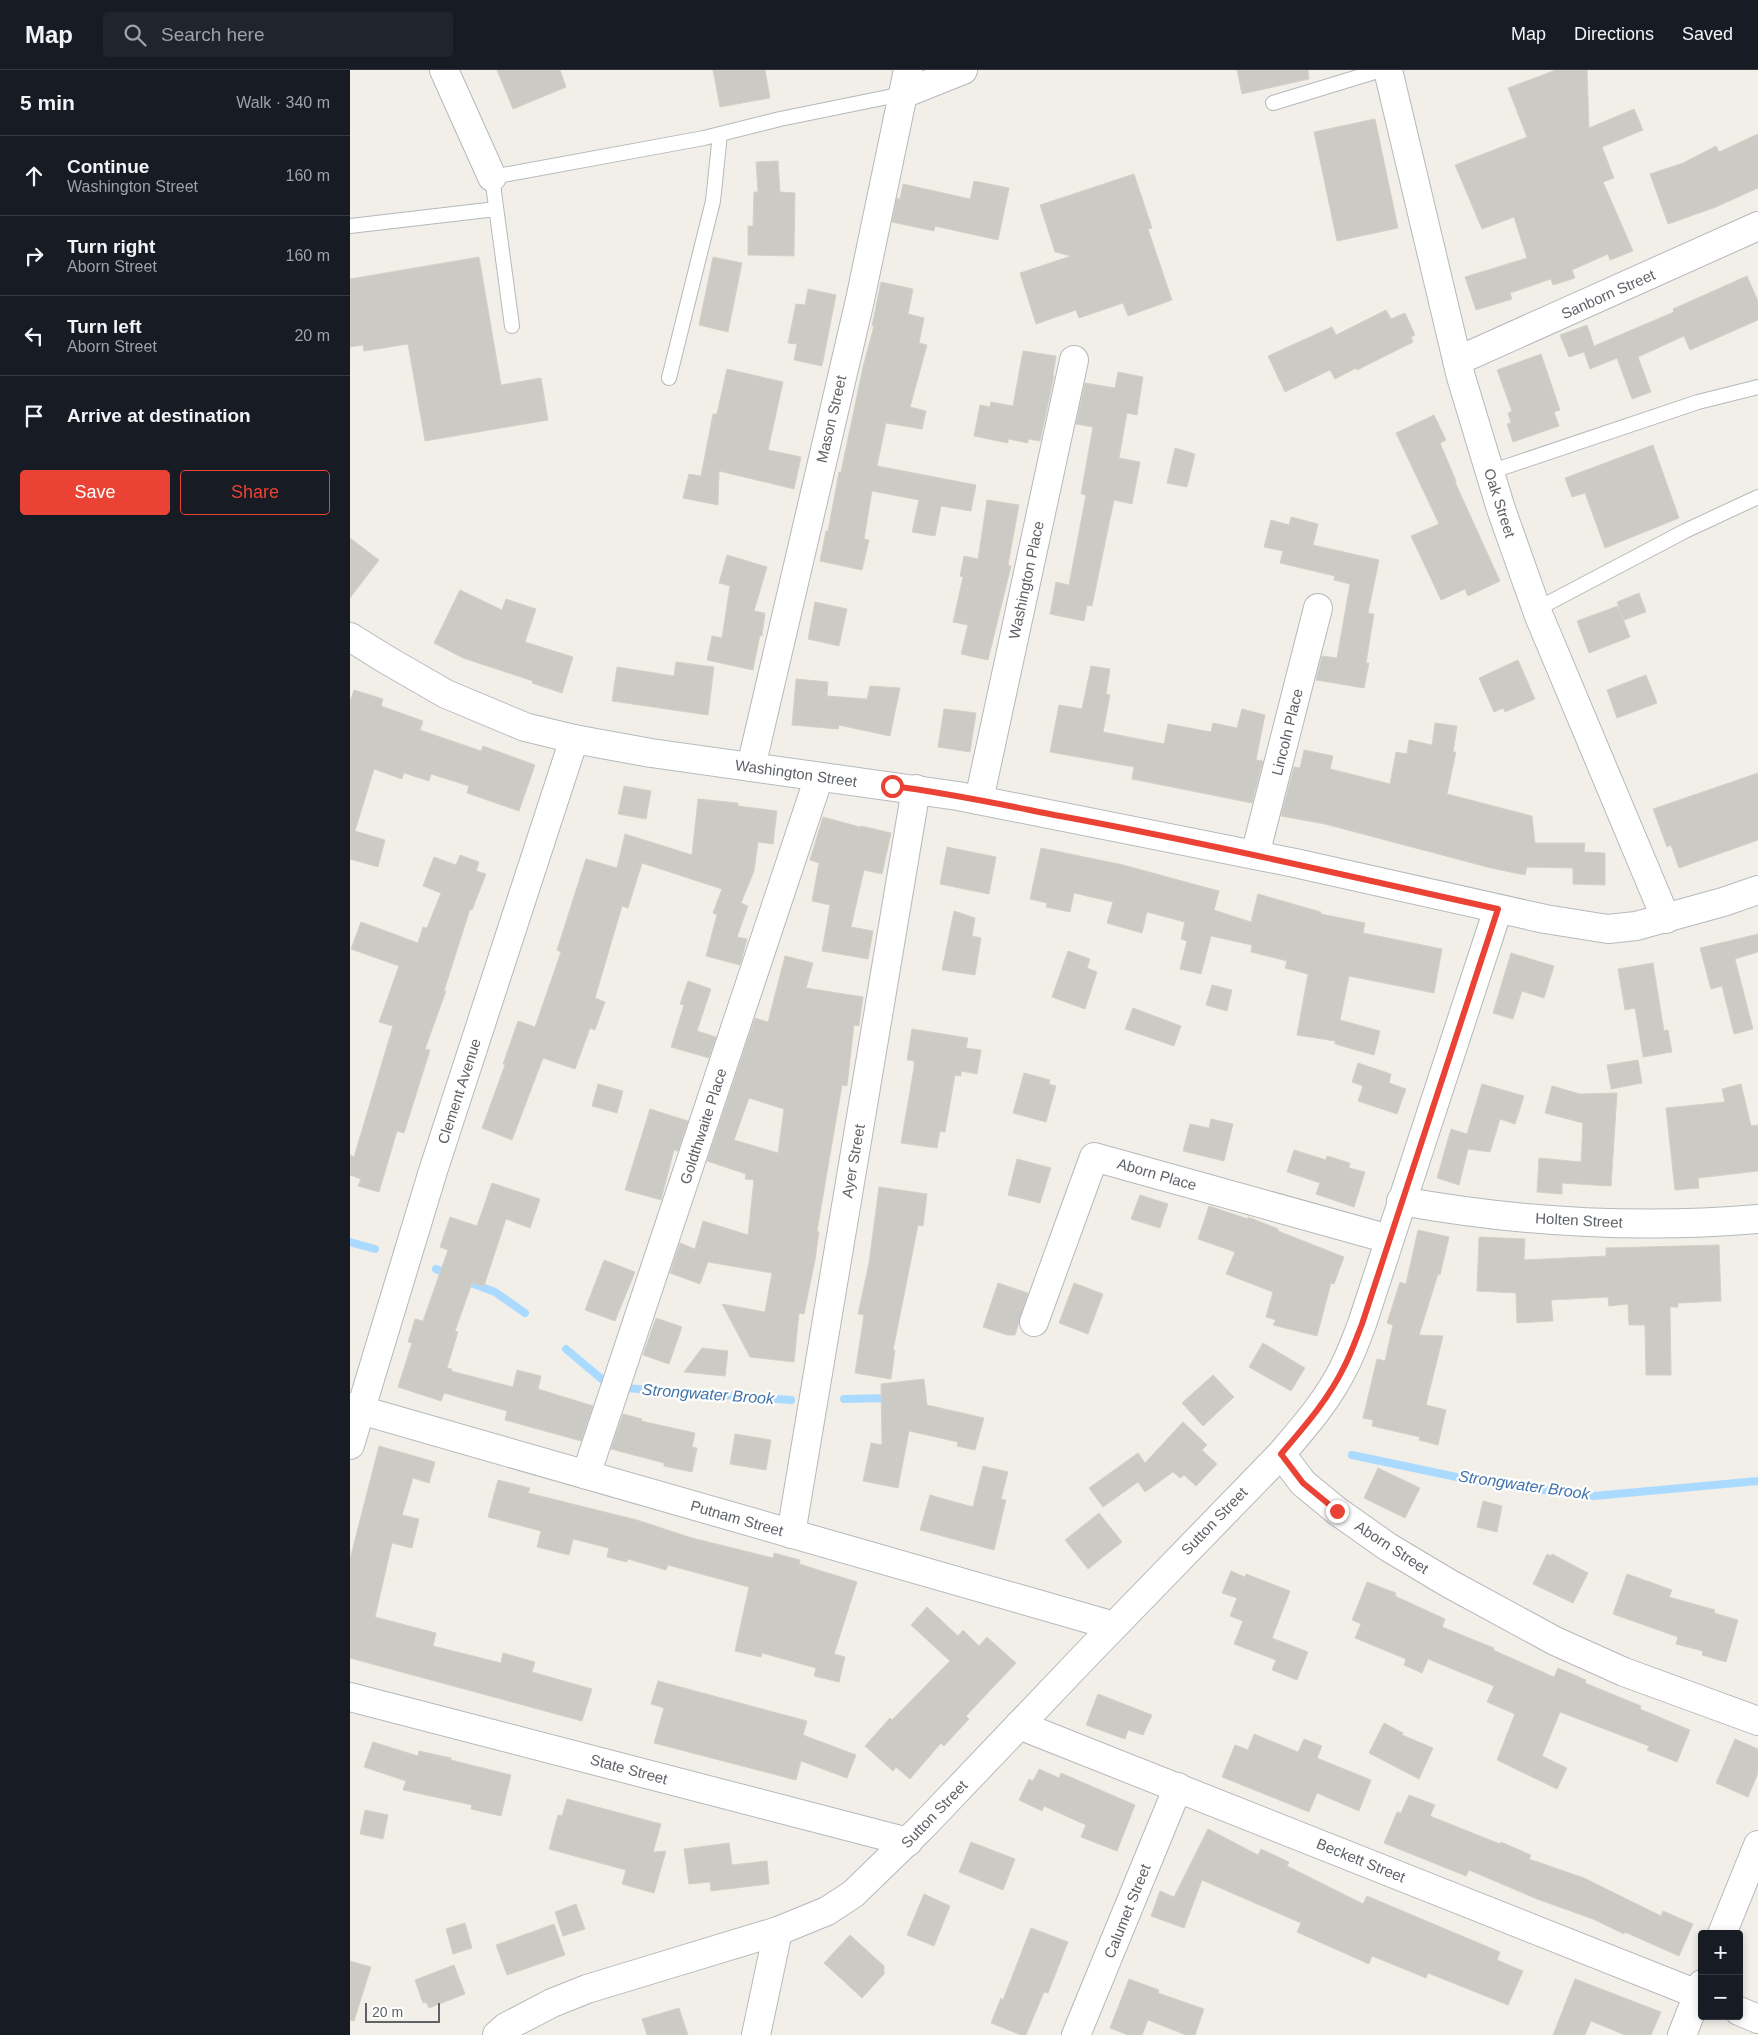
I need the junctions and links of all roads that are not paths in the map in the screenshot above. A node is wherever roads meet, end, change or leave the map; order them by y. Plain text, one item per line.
1 (444, 70) edge
2 (963, 70) edge
3 (1381, 70) edge
4 (1388, 70) edge
5 (906, 82) edge
6 (1273, 103) dead end
7 (720, 134) junction
8 (492, 177) junction
9 (496, 209) junction
10 (350, 226) edge
11 (1758, 226) edge
12 (512, 326) dead end
13 (1074, 360) dead end
14 (1457, 362) junction
15 (669, 378) dead end
16 (1758, 387) edge
17 (1490, 472) junction
18 (1758, 497) edge
19 (1318, 608) dead end
20 (1536, 609) junction
21 (350, 637) edge
22 (574, 740) junction
23 (752, 768) junction
24 (819, 777) junction
25 (916, 789) junction
26 (979, 800) junction
27 (1255, 855) junction
28 (1758, 890) edge
29 (1498, 909) junction
30 (1666, 919) junction
31 (1401, 1201) junction
32 (1758, 1218) edge
33 (1389, 1239) junction
34 (1034, 1322) dead end
35 (355, 1409) edge
36 (350, 1445) edge
37 (1281, 1454) junction
38 (586, 1475) junction
39 (791, 1534) junction
40 (1114, 1626) junction
41 (350, 1697) edge
42 (1758, 1722) edge
43 (1019, 1725) junction
44 (1178, 1787) junction
45 (908, 1842) junction
46 (1758, 1845) edge
47 (1724, 1930) edge
48 (778, 1931) junction
49 (1698, 1991) edge
50 (1698, 1997) edge
51 (1743, 2013) edge
52 (1758, 2019) edge
53 (497, 2035) edge
54 (756, 2035) edge
55 (1076, 2035) edge
56 (1682, 2035) edge

1 - 8 street
2 - 5 street
3 - 6 lane
4 - 14 street, Oak Street
5 - 7 lane
5 - 23 street, Mason Street
7 - 8 lane
7 - 15 lane
8 - 9 lane
9 - 10 lane
9 - 12 lane
11 - 14 street, Sanborn Street
13 - 26 street, Washington Place
14 - 17 street, Oak Street
16 - 17 lane
17 - 20 street, Oak Street
18 - 20 lane
19 - 27 street, Lincoln Place
20 - 30 street, Oak Street
21 - 22 street, Washington Street
22 - 23 street, Washington Street
22 - 35 street, Clement Avenue
23 - 24 street, Washington Street
24 - 25 street, Washington Street
24 - 38 street, Goldthwaite Place
25 - 26 street, Washington Street
25 - 39 street, Ayer Street
26 - 27 street, Washington Street
27 - 29 street, Washington Street
28 - 30 street, Washington Street
29 - 30 street, Washington Street
29 - 31 street
31 - 32 street, Holten Street
31 - 33 street
33 - 34 street, Aborn Place
33 - 37 street
35 - 36 street, Clement Avenue
35 - 38 street, Putnam Street
37 - 40 street, Sutton Street
37 - 42 street, Aborn Street
38 - 39 street, Putnam Street
39 - 40 street, Putnam Street
40 - 43 street, Sutton Street
41 - 45 street, State Street
43 - 44 street, Beckett Street
43 - 45 street, Sutton Street
44 - 49 street, Beckett Street
44 - 55 street, Calumet Street
45 - 48 street, Sutton Street
46 - 47 street
48 - 53 street, Sutton Street
48 - 54 street
50 - 56 street
51 - 52 street

